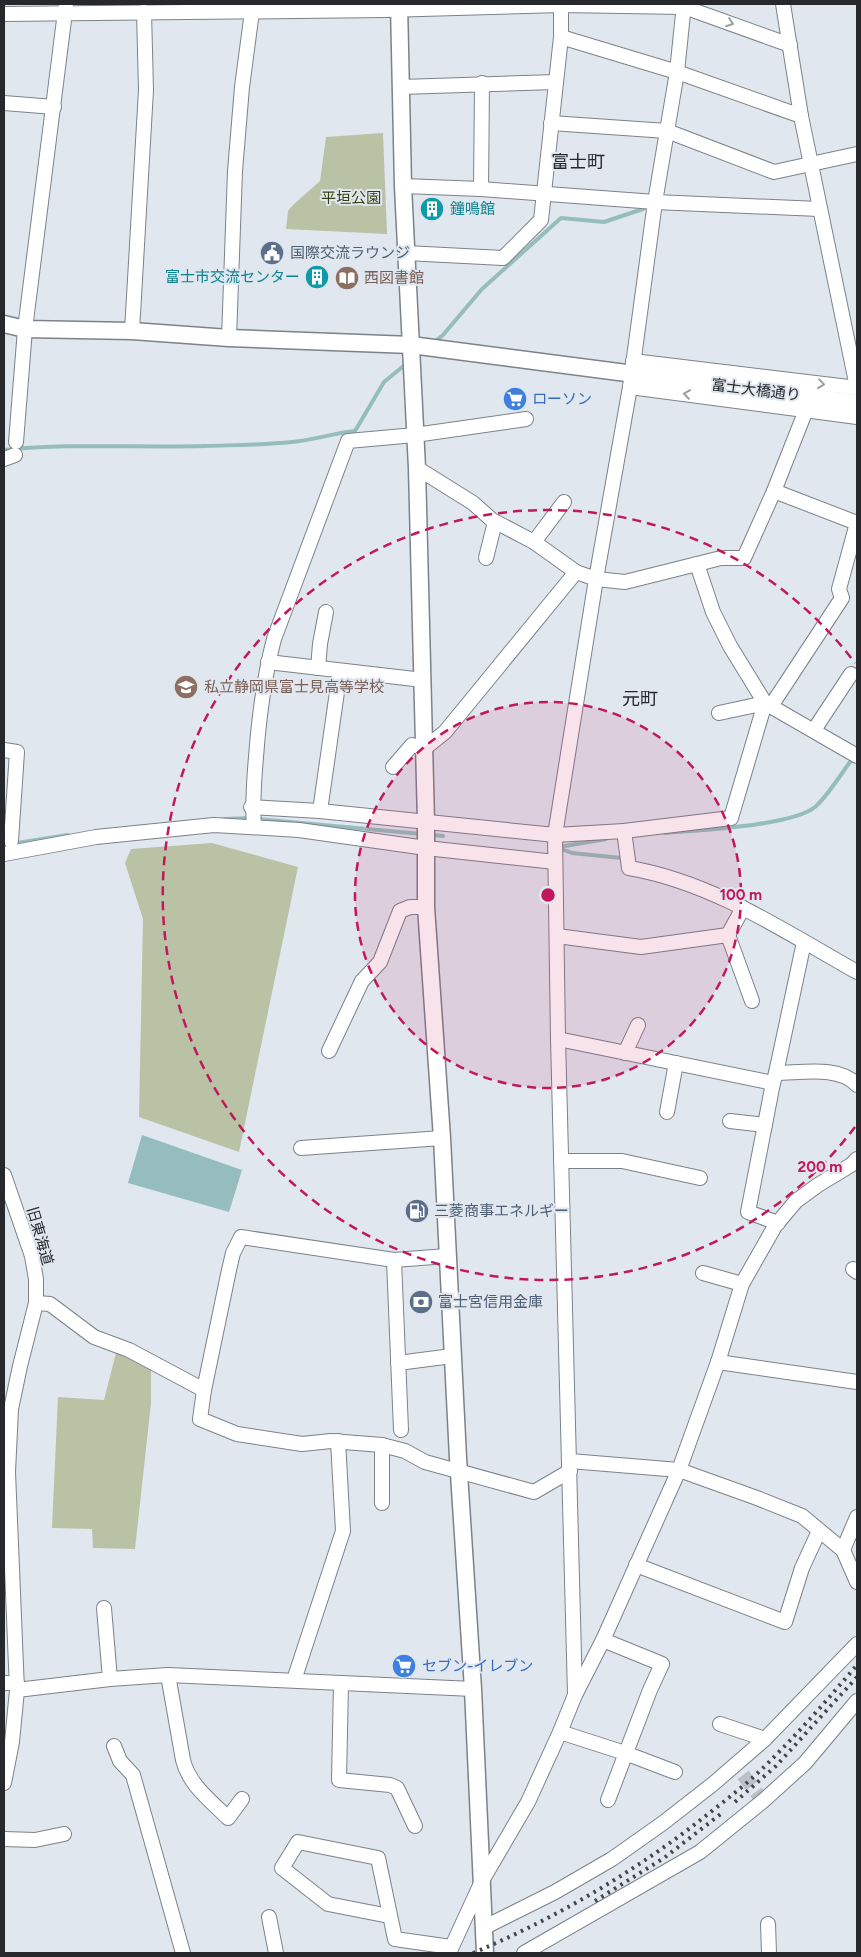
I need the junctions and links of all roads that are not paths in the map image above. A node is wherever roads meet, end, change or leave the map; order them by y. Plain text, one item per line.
1 (561, 4) edge
2 (783, 4) edge
3 (684, 5) edge
4 (399, 6) edge
5 (253, 7) edge
6 (66, 8) edge
7 (144, 12) junction
8 (4, 14) edge
9 (561, 37) junction
10 (790, 45) junction
11 (677, 72) junction
12 (556, 82) junction
13 (482, 83) junction
14 (401, 87) junction
15 (4, 103) edge
16 (54, 107) junction
17 (801, 116) junction
18 (551, 123) junction
19 (667, 131) junction
20 (857, 154) edge
21 (811, 165) junction
22 (403, 186) junction
23 (481, 189) junction
24 (543, 193) junction
25 (655, 202) junction
26 (819, 209) junction
27 (406, 253) junction
28 (4, 324) edge
29 (25, 329) junction
30 (132, 331) junction
31 (229, 338) junction
32 (411, 345) junction
33 (631, 374) junction
34 (857, 388) edge
35 (857, 403) edge
36 (806, 410) junction
37 (857, 417) edge
38 (526, 419) dead end
39 (415, 435) junction
40 (11, 452) edge
41 (417, 468) junction
42 (774, 492) junction
43 (564, 502) dead end
44 (495, 522) junction
45 (857, 522) edge
46 (534, 542) junction
47 (486, 558) dead end
48 (697, 564) junction
49 (576, 572) junction
50 (596, 579) junction
51 (326, 612) dead end
52 (268, 662) junction
53 (318, 668) junction
54 (340, 671) junction
55 (851, 674) dead end
56 (423, 680) junction
57 (768, 704) junction
58 (720, 713) dead end
59 (814, 730) junction
60 (424, 748) junction
61 (4, 750) edge
62 (857, 756) edge
63 (393, 767) dead end
64 (320, 811) junction
65 (253, 815) junction
66 (426, 822) junction
67 (624, 830) junction
68 (555, 837) junction
69 (11, 841) dead end
70 (426, 848) junction
71 (4, 854) edge
72 (555, 861) junction
73 (426, 907) junction
74 (742, 908) junction
75 (728, 935) junction
76 (557, 936) junction
77 (804, 942) junction
78 (857, 972) edge
79 (752, 1001) dead end
80 (638, 1025) dead end
81 (558, 1039) junction
82 (329, 1051) dead end
83 (625, 1053) junction
84 (676, 1063) junction
85 (774, 1078) junction
86 (857, 1084) edge
87 (667, 1112) dead end
88 (730, 1121) dead end
89 (765, 1125) junction
90 (442, 1138) junction
91 (301, 1148) dead end
92 (857, 1159) edge
93 (561, 1161) junction
94 (4, 1175) edge
95 (700, 1178) dead end
96 (778, 1223) junction
97 (447, 1256) junction
98 (394, 1260) junction
99 (703, 1273) dead end
100 (742, 1284) junction
101 (36, 1303) junction
102 (452, 1356) junction
103 (718, 1362) junction
104 (398, 1363) junction
105 (857, 1382) edge
106 (204, 1390) junction
107 (401, 1430) dead end
108 (338, 1441) junction
109 (382, 1445) junction
110 (570, 1466) junction
111 (679, 1470) junction
112 (460, 1472) junction
113 (382, 1503) dead end
114 (857, 1517) edge
115 (819, 1531) junction
116 (843, 1550) junction
117 (636, 1565) junction
118 (857, 1582) edge
119 (104, 1608) dead end
120 (603, 1640) junction
121 (857, 1644) edge
122 (168, 1675) junction
123 (110, 1679) junction
124 (294, 1680) junction
125 (341, 1684) junction
126 (13, 1685) edge
127 (473, 1689) junction
128 (575, 1695) junction
129 (857, 1701) edge
130 (720, 1724) dead end
131 (560, 1732) junction
132 (765, 1739) junction
133 (114, 1746) dead end
134 (625, 1753) junction
135 (734, 1764) junction
136 (675, 1772) dead end
137 (743, 1776) tunnel mouth
138 (4, 1784) edge
139 (242, 1799) dead end
140 (608, 1800) dead end
141 (415, 1826) dead end
142 (64, 1834) dead end
143 (4, 1839) edge
144 (483, 1879) junction
145 (389, 1916) junction
146 (269, 1917) dead end
147 (768, 1924) dead end
148 (483, 1928) junction
149 (449, 1951) edge
150 (183, 1953) edge
151 (276, 1953) edge
152 (485, 1953) edge
153 (524, 1953) edge
154 (770, 1953) edge

1 - 3 street
1 - 4 street
1 - 9 street
2 - 10 street
3 -> 10 street
3 - 11 street
4 - 5 street
4 - 14 street
5 - 7 street
5 - 31 street
6 - 7 street
6 - 8 street
6 - 16 street
7 - 30 street
9 - 11 street
9 - 12 street
10 - 17 street
11 - 17 street
11 - 19 street
12 - 13 street
12 - 18 street
13 - 14 street
13 - 23 street
14 - 22 street
15 - 16 street
16 - 29 street
17 - 21 street
18 - 19 street
18 - 24 street
19 - 21 street
19 - 25 street
20 - 21 street
21 - 26 street
22 - 23 street
22 - 27 street
23 - 24 street
24 - 25 street
24 - 27 street
25 - 26 street
25 - 33 street
26 - 34 street
27 - 32 street
28 - 29 street
29 - 30 street, 富士大橋通り
29 - 40 street
30 - 31 street, 富士大橋通り
31 - 32 street, 富士大橋通り
32 - 33 street, 富士大橋通り
32 - 39 street
33 -> 34 street
33 - 35 street, 富士大橋通り
36 -> 33 street
33 - 50 street
36 - 37 street
36 - 42 street
38 - 39 street
39 - 41 street
39 - 52 street
41 - 44 street
41 - 56 street
42 - 45 street
42 - 48 street
43 - 46 street
44 - 46 street
44 - 47 street
45 - 57 street
46 - 49 street
48 - 50 street
48 - 57 street
49 - 50 street
49 - 60 street
50 - 68 street
51 - 53 street
52 - 53 street
52 - 65 street
53 - 54 street
54 - 56 street
54 - 64 street
55 - 59 street
56 - 60 street
57 - 58 street
57 - 59 street
57 - 67 street
59 - 62 street
60 - 63 street
60 - 66 street
61 - 69 street
64 - 65 street
64 - 66 street
65 - 70 street
65 - 71 street
66 - 68 street
66 - 70 street
67 - 68 street
67 - 74 street
68 - 72 street
70 - 72 street
70 - 73 street
72 - 76 street
73 - 82 street
73 - 90 street
74 - 75 street
74 - 77 street
75 - 76 street
75 - 79 street
76 - 81 street
77 - 78 street
77 - 85 street
80 - 83 street
81 - 83 street
81 - 93 street
83 - 84 street
84 - 85 street
84 - 87 street
85 - 86 street
85 - 89 street
88 - 89 street
89 - 96 street
90 - 91 street
90 - 97 street
92 - 96 street
93 - 95 street
93 - 110 street
94 - 101 street, 旧東海道
96 - 100 street
97 - 98 street
97 - 102 street
98 - 104 street
98 - 106 street
99 - 100 street
100 - 103 street
101 - 106 street
101 - 126 street, 旧東海道
102 - 104 street
102 - 112 street
103 - 105 street
103 - 111 street
104 - 107 street
106 - 108 street
108 - 109 street
108 - 124 street
109 - 112 street
109 - 113 street
110 - 111 street
110 - 112 street
110 - 128 street
111 - 115 street
111 - 117 street
112 - 127 street
114 - 116 street
115 - 116 street
115 - 117 street
116 - 118 street
117 - 120 street
119 - 123 street
120 - 128 street
120 - 134 street
121 - 132 street
122 - 123 street
122 - 124 street
122 - 139 street
123 - 126 street
124 - 125 street
125 - 127 street
125 - 141 street
126 - 138 street, 旧東海道
127 - 144 street
128 - 131 street
129 - 153 street
130 - 132 street
131 - 134 street
131 - 144 street
132 - 135 street
133 - 150 street
134 - 136 street
134 - 140 street
135 - 137 street
135 - 148 street
142 - 143 street
144 - 148 street
144 - 149 street
145 - 145 street
145 - 149 street
146 - 151 street
147 - 154 street
148 - 152 street

